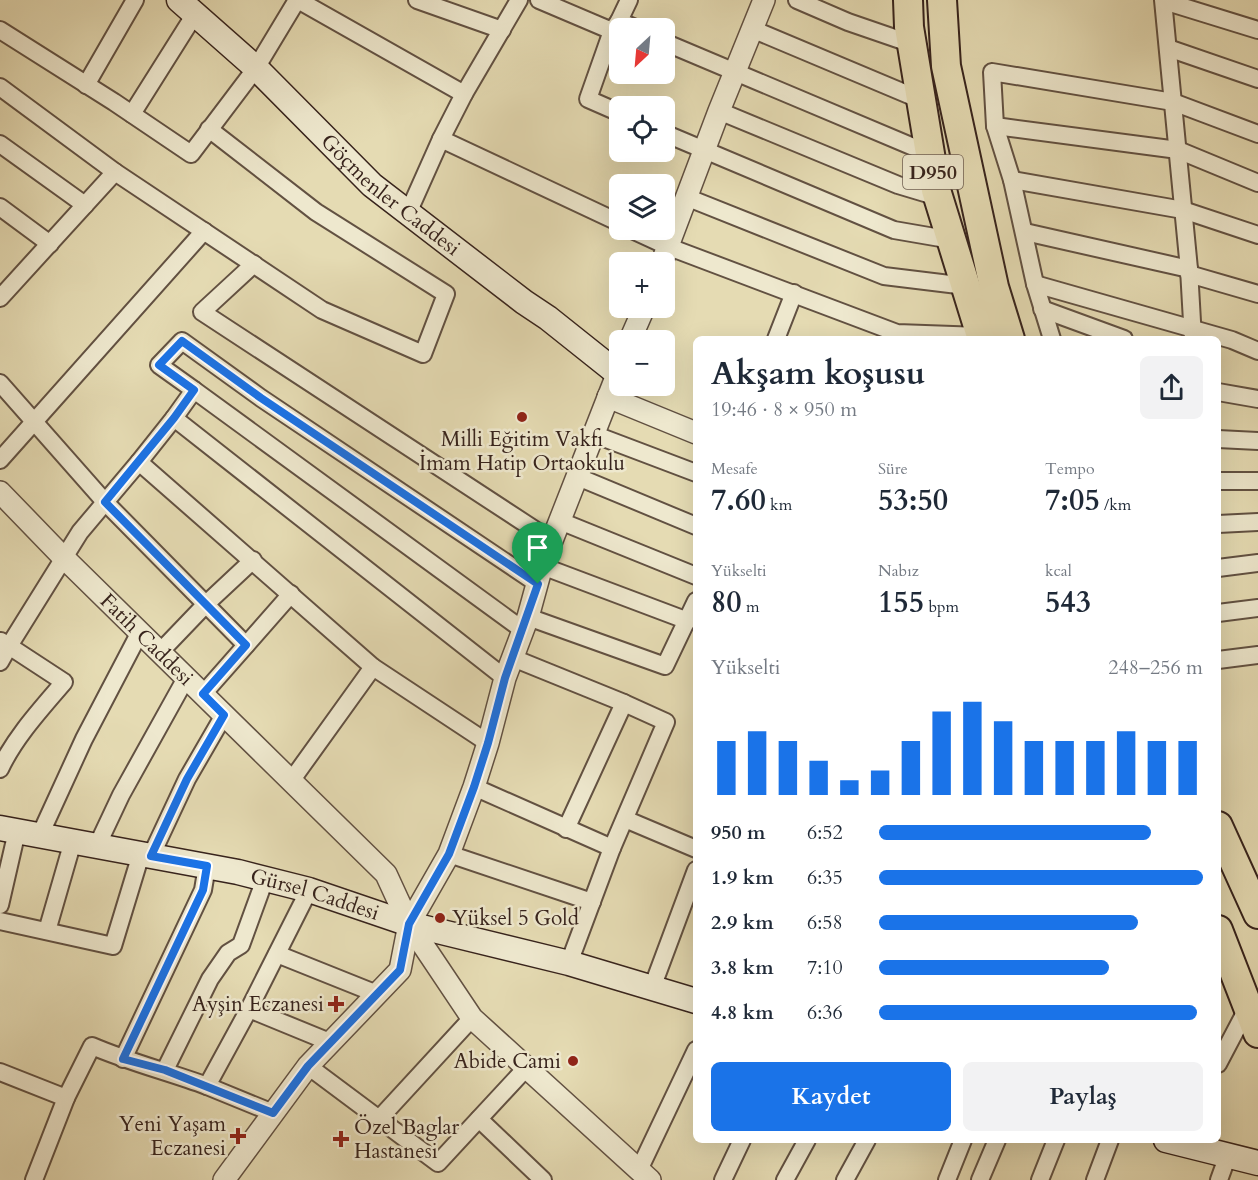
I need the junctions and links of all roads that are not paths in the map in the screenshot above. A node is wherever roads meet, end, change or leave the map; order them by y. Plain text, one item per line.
1 (135, 0) edge
2 (298, 0) edge
3 (417, 0) edge
4 (519, 0) edge
5 (539, 0) edge
6 (629, 0) edge
7 (764, 0) edge
8 (797, 0) edge
9 (908, 0) edge
10 (942, 0) edge
11 (1164, 0) edge
12 (183, 4) edge
13 (619, 18) edge
14 (609, 24) edge
15 (752, 29) junction
16 (0, 30) edge
17 (502, 30) junction
18 (1258, 30) edge
19 (609, 42) edge
20 (912, 44) junction
21 (675, 47) edge
22 (1168, 48) junction
23 (256, 68) junction
24 (734, 73) junction
25 (1258, 79) edge
26 (86, 85) junction
27 (0, 87) edge
28 (464, 94) junction
29 (921, 100) junction
30 (1173, 102) junction
31 (609, 108) edge
32 (719, 111) junction
33 (132, 114) junction
34 (995, 126) junction
35 (209, 129) junction
36 (1258, 134) edge
37 (675, 138) edge
38 (441, 139) junction
39 (0, 144) edge
40 (705, 150) junction
41 (1178, 150) junction
42 (930, 154) junction
43 (115, 172) junction
44 (1012, 180) junction
45 (1258, 183) edge
46 (686, 197) junction
47 (938, 197) junction
48 (84, 205) junction
49 (0, 207) edge
50 (1183, 210) junction
51 (408, 213) junction
52 (609, 218) edge
53 (204, 231) junction
54 (1025, 232) junction
55 (1258, 235) edge
56 (645, 240) edge
57 (952, 240) junction
58 (50, 244) junction
59 (661, 252) edge
60 (666, 252) edge
61 (675, 258) edge
62 (254, 264) junction
63 (1189, 271) junction
64 (1035, 285) junction
65 (966, 286) junction
66 (2, 291) edge
67 (794, 293) junction
68 (1258, 294) edge
69 (1042, 309) junction
70 (1192, 335) edge
71 (777, 336) edge
72 (961, 336) edge
73 (982, 336) edge
74 (1009, 336) edge
75 (1051, 336) edge
76 (1116, 336) edge
77 (1221, 339) edge
78 (1258, 351) edge
79 (609, 363) edge
80 (0, 383) edge
81 (194, 390) junction
82 (1221, 393) edge
83 (608, 397) joint
84 (1258, 399) edge
85 (174, 418) junction
86 (35, 422) junction
87 (693, 432) edge
88 (593, 434) junction
89 (1221, 439) edge
90 (1258, 441) edge
91 (0, 460) edge
92 (139, 462) junction
93 (693, 472) edge
94 (578, 477) junction
95 (1221, 481) edge
96 (1258, 481) edge
97 (0, 492) edge
98 (105, 502) junction
99 (560, 521) junction
100 (1258, 522) edge
101 (1221, 524) edge
102 (693, 525) edge
103 (552, 541) junction
104 (64, 558) junction
105 (253, 560) junction
106 (1258, 562) edge
107 (1221, 568) edge
108 (540, 575) junction
109 (693, 575) edge
110 (291, 594) junction
111 (206, 604) junction
112 (693, 608) edge
113 (1258, 608) edge
114 (1221, 613) edge
115 (688, 621) junction
116 (526, 623) junction
117 (140, 632) junction
118 (4, 643) edge
119 (246, 645) junction
120 (160, 652) junction
121 (1258, 655) edge
122 (1221, 660) edge
123 (0, 662) edge
124 (373, 667) junction
125 (509, 668) junction
126 (186, 678) junction
127 (203, 694) junction
128 (624, 703) junction
129 (224, 715) junction
130 (488, 743) junction
131 (0, 769) edge
132 (291, 781) junction
133 (474, 787) junction
134 (625, 819) junction
135 (566, 829) junction
136 (19, 831) edge
137 (1221, 831) edge
138 (73, 841) junction
139 (98, 846) junction
140 (612, 848) junction
141 (693, 848) edge
142 (449, 854) junction
143 (146, 855) junction
144 (207, 866) junction
145 (693, 878) edge
146 (265, 879) junction
147 (1251, 885) edge
148 (309, 890) junction
149 (592, 902) junction
150 (0, 905) edge
151 (1258, 914) edge
152 (0, 921) edge
153 (409, 924) junction
154 (46, 931) junction
155 (1221, 949) edge
156 (277, 954) junction
157 (569, 963) junction
158 (652, 988) junction
159 (377, 993) junction
160 (693, 1000) edge
161 (1248, 1007) junction
162 (249, 1009) junction
163 (472, 1018) junction
164 (1258, 1033) edge
165 (332, 1043) junction
166 (693, 1057) edge
167 (1221, 1058) edge
168 (123, 1059) junction
169 (308, 1066) junction
170 (527, 1067) junction
171 (165, 1070) junction
172 (0, 1072) edge
173 (207, 1086) junction
174 (66, 1098) junction
175 (273, 1113) junction
176 (379, 1119) junction
177 (479, 1119) junction
178 (741, 1143) edge
179 (805, 1143) edge
180 (865, 1143) edge
181 (962, 1143) edge
182 (996, 1143) edge
183 (1055, 1143) edge
184 (1109, 1143) edge
185 (1180, 1143) edge
186 (1228, 1155) junction
187 (1258, 1162) edge
188 (644, 1175) edge
189 (34, 1180) edge
190 (224, 1180) edge
191 (543, 1180) edge
192 (723, 1180) edge
193 (785, 1180) edge
194 (845, 1180) edge
195 (947, 1180) edge
196 (980, 1180) edge
197 (1040, 1180) edge
198 (1095, 1180) edge
199 (1220, 1180) edge

1 - 26 street
2 - 23 street
2 - 28 street
3 - 17 street
4 - 17 street
5 - 14 street
6 - 13 street
7 - 15 street
8 - 20 street
9 - 20 highway, D950
10 - 74 highway, D950
11 - 18 street
11 - 22 street
12 - 23 main road, Göçmenler Caddesi
12 - 33 street
15 - 24 street
15 - 29 street
16 - 26 street
17 - 28 street
19 - 31 street
20 - 29 highway, D950
21 - 24 street
22 - 25 street
22 - 30 street
23 - 35 street
23 - 51 main road, Göçmenler Caddesi
24 - 32 street
24 - 42 street
26 - 33 street
27 - 43 street
28 - 38 street
29 - 42 highway, D950
30 - 34 street
30 - 36 street
30 - 41 street
32 - 40 street
32 - 47 street
33 - 35 street
34 - 41 street
34 - 44 street
35 - 62 street
37 - 40 street
38 - 51 street
38 - 52 street
39 - 48 street
40 - 46 street
40 - 57 street
41 - 45 street
41 - 50 street
42 - 47 highway, D950
43 - 48 street
43 - 53 street
44 - 50 street
44 - 54 street
46 - 60 street
46 - 65 street
47 - 57 highway, D950
48 - 58 street
49 - 58 street
50 - 55 street
50 - 63 street
51 - 79 main road, Göçmenler Caddesi
53 - 62 street
53 - 86 street
54 - 63 street
54 - 64 street
56 - 59 street
57 - 65 highway, D950
58 - 66 street
61 - 67 street
62 - 103 street
63 - 68 street
63 - 70 street
64 - 69 street
64 - 70 street
65 - 73 highway, D950
67 - 71 street
67 - 72 street
69 - 75 street
69 - 76 street
77 - 78 street
80 - 86 street
81 - 85 street
81 - 108 street
81 - 116 street
82 - 84 street
83 - 87 street
83 - 88 street
85 - 92 street
85 - 125 street
86 - 91 street
86 - 98 street
88 - 93 street
88 - 94 street
89 - 90 street
92 - 98 street
92 - 105 street
94 - 99 street
94 - 102 street
95 - 96 street
97 - 104 street, Fatih Caddesi
98 - 104 street
98 - 111 street
99 - 103 street
99 - 109 street
100 - 101 street
103 - 108 street
104 - 117 street, Fatih Caddesi
104 - 118 street
105 - 110 street
105 - 111 street
106 - 107 street
108 - 115 street
108 - 116 street
110 - 119 street
110 - 124 street
111 - 119 street
111 - 120 street
112 - 115 street
113 - 114 street
115 - 116 street
116 - 125 street
117 - 120 street, Fatih Caddesi
117 - 136 street
118 - 123 street
118 - 131 street
119 - 127 street
120 - 126 street, Fatih Caddesi
121 - 122 street
124 - 130 street
124 - 132 street
125 - 128 street
125 - 130 street
126 - 127 street, Fatih Caddesi
126 - 139 street
127 - 129 street, Fatih Caddesi
128 - 134 street
128 - 135 street
129 - 132 street, Fatih Caddesi
129 - 143 street
130 - 133 street
132 - 153 street, Fatih Caddesi
133 - 135 street
133 - 142 street
134 - 140 street
134 - 141 street
135 - 140 street
136 - 138 main road, Gürsel Caddesi
136 - 150 street
137 - 147 highway
138 - 139 main road, Gürsel Caddesi
138 - 154 street
139 - 143 main road, Gürsel Caddesi
140 - 149 street
142 - 149 street
142 - 153 street
143 - 144 main road, Gürsel Caddesi
143 - 154 street
144 - 146 main road, Gürsel Caddesi
144 - 168 street
145 - 158 street
146 - 148 main road, Gürsel Caddesi
146 - 171 street
147 - 151 highway
148 - 153 main road, Gürsel Caddesi
148 - 156 street
149 - 157 street
152 - 154 street
153 - 157 main road, Gürsel Caddesi
153 - 159 street
153 - 163 street, Fatih Caddesi
155 - 161 highway
156 - 159 street
156 - 162 street
157 - 158 main road, Gürsel Caddesi
158 - 160 main road, Gürsel Caddesi
159 - 165 street
161 - 164 highway
161 - 167 street
162 - 165 street
162 - 173 street
163 - 170 street, Fatih Caddesi
163 - 176 street
165 - 169 street
166 - 188 street
168 - 171 street
168 - 174 street
169 - 175 street
169 - 176 street
170 - 177 street
170 - 188 street, Fatih Caddesi
171 - 173 street
172 - 174 street
173 - 175 street
174 - 189 street
175 - 190 street
176 - 177 street
177 - 191 street
178 - 192 street
179 - 193 street
180 - 194 street
181 - 195 street
182 - 196 street
183 - 197 street
184 - 198 street
185 - 186 main road
186 - 187 main road
186 - 199 street

